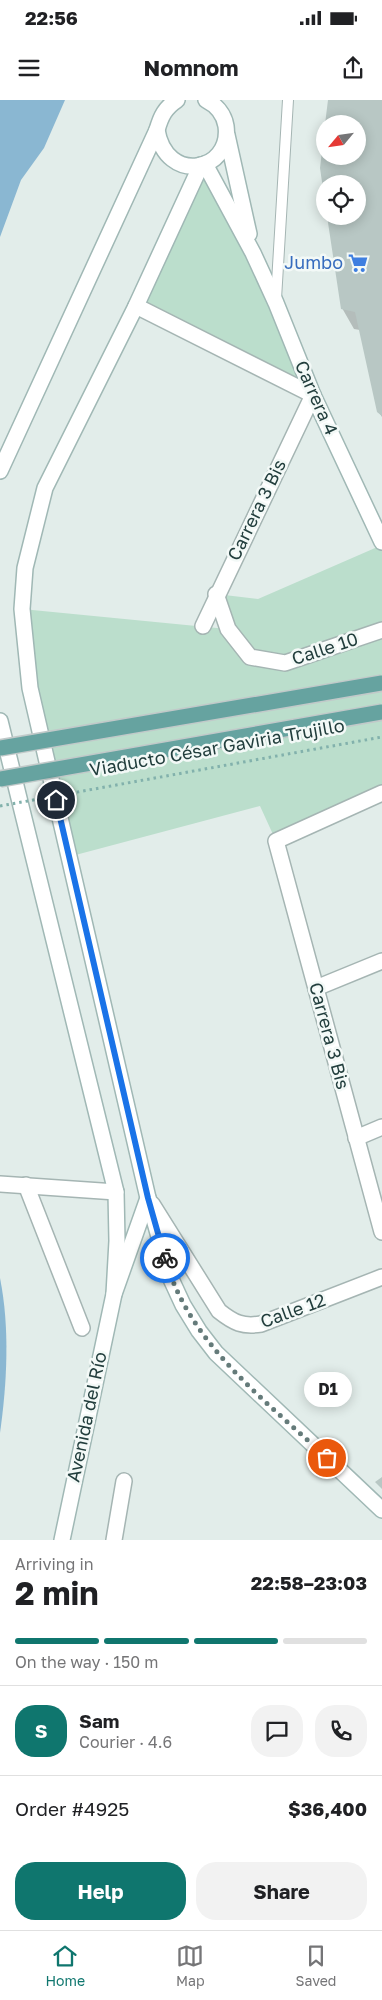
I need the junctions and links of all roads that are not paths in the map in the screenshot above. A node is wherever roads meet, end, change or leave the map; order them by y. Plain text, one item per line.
1 (177, 100) edge
2 (206, 100) edge
3 (288, 100) edge
4 (223, 106) edge
5 (157, 130) junction
6 (227, 132) junction
7 (203, 165) junction
8 (253, 253) junction
9 (276, 303) junction
10 (136, 306) junction
11 (313, 395) junction
12 (0, 471) edge
13 (382, 542) edge
14 (216, 594) junction
15 (203, 626) dead end
16 (382, 630) edge
17 (382, 683) edge
18 (382, 712) edge
19 (0, 721) edge
20 (0, 748) edge
21 (0, 778) edge
22 (382, 793) edge
23 (382, 961) edge
24 (316, 988) junction
25 (382, 1127) edge
26 (356, 1138) junction
27 (1, 1184) edge
28 (26, 1185) junction
29 (116, 1192) junction
30 (148, 1198) junction
31 (382, 1232) edge
32 (382, 1277) edge
33 (114, 1294) junction
34 (82, 1328) dead end
35 (124, 1481) dead end
36 (382, 1510) edge
37 (62, 1540) edge
38 (114, 1540) edge

1 - 5 main road
2 - 4 main road
3 - 9 lane
4 - 6 main road, Carrera 4
5 - 7 main road
5 - 12 main road
6 - 7 main road
6 - 8 main road, Carrera 4
7 - 8 main road, Carrera 4
7 - 10 main road
8 - 9 main road, Carrera 4
9 - 11 main road, Carrera 4
10 - 11 main road
10 - 30 main road
11 - 13 main road, Carrera 4
11 - 14 main road, Carrera 3 Bis
14 - 15 main road, Carrera 3 Bis
14 - 16 main road, Calle 10
17 - 20 main road, Viaducto César Gaviria Trujillo, bridge
18 - 21 main road, Viaducto César Gaviria Trujillo, bridge
19 - 29 main road
22 - 24 main road, Carrera 3 Bis
23 - 24 main road
24 - 26 main road, Carrera 3 Bis
25 - 26 main road
26 - 31 main road, Carrera 3 Bis
27 - 28 main road
28 - 29 main road
28 - 34 main road
29 - 33 main road
30 - 32 main road, Calle 12
30 - 33 main road
30 - 36 main road
33 - 37 main road, Avenida del Río
35 - 38 main road

